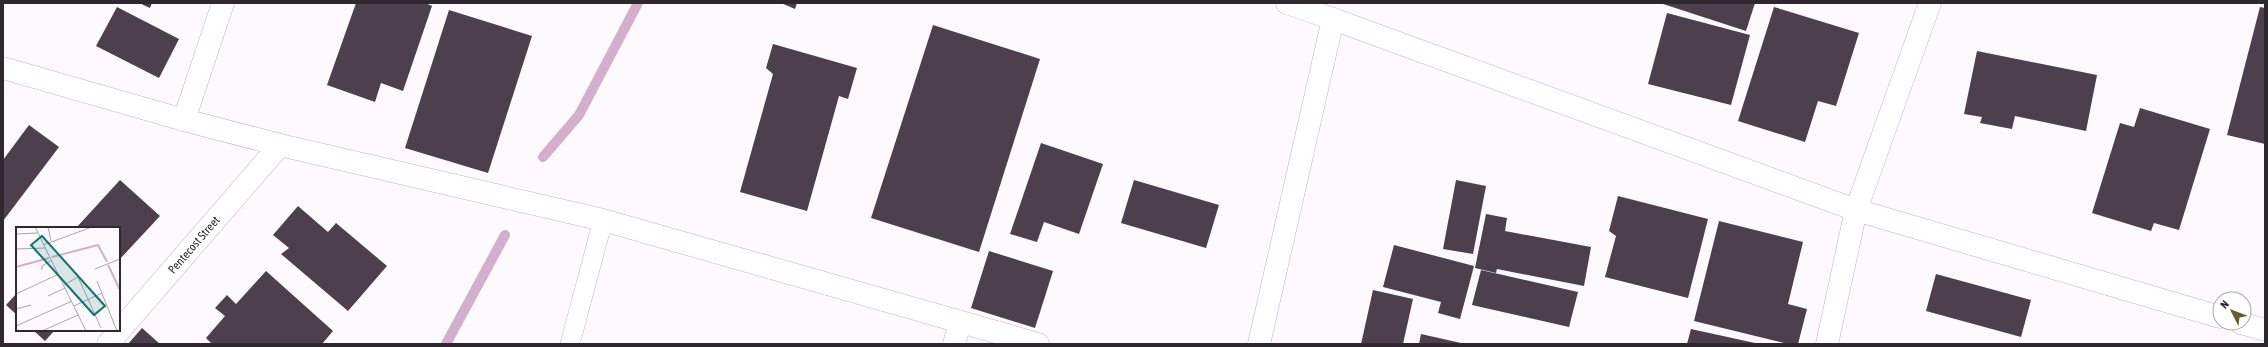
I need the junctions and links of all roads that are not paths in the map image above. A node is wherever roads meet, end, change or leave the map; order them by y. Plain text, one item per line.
1 (223, 3) edge
2 (1287, 3) edge
3 (1930, 3) edge
4 (1333, 19) junction
5 (3, 68) edge
6 (184, 120) junction
7 (280, 145) junction
8 (1856, 210) junction
9 (603, 220) junction
10 (2212, 315) edge
11 (960, 323) junction
12 (2252, 326) edge
13 (120, 330) edge
14 (2265, 330) edge
15 (119, 331) edge
16 (108, 344) edge
17 (570, 344) edge
18 (954, 344) edge
19 (1038, 344) edge
20 (1259, 344) edge
21 (1826, 344) edge

1 - 6 street
2 - 4 street
3 - 8 street
4 - 8 street
4 - 20 street
5 - 6 street
6 - 7 street
7 - 9 street
7 - 13 street, Pentecost Street
8 - 10 street
8 - 21 street
9 - 11 street
9 - 17 lane
11 - 18 street
11 - 19 street
12 - 14 street
15 - 16 street, Pentecost Street

